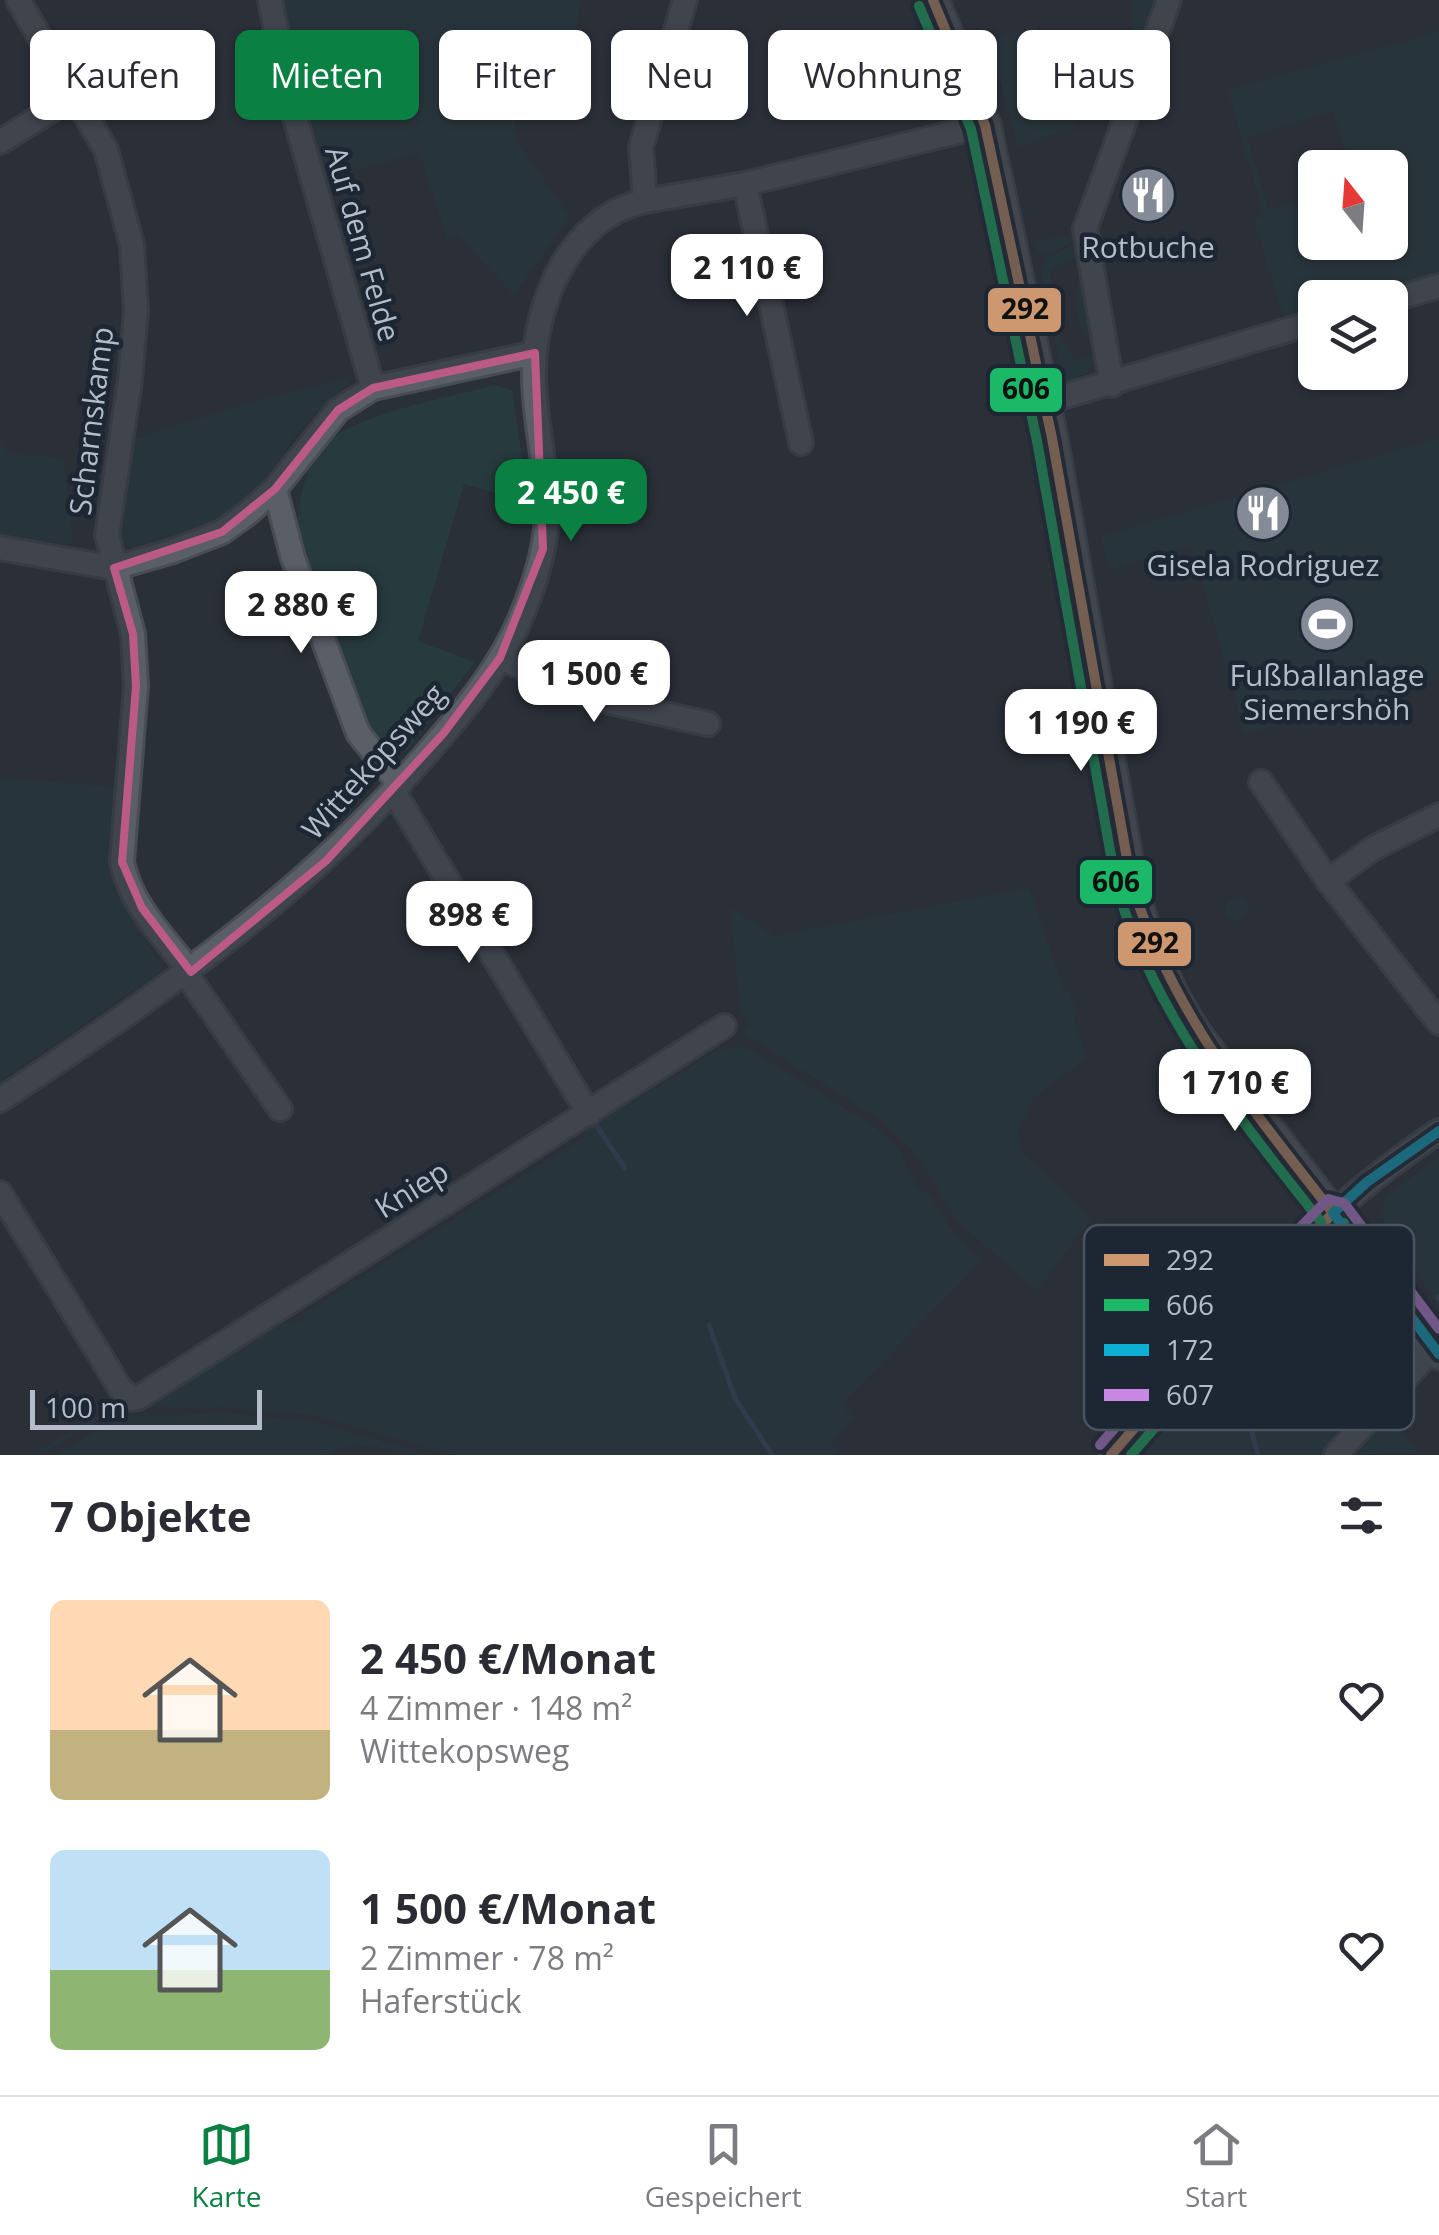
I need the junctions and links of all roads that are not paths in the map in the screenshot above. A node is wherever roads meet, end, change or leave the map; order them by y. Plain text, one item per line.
1 (18, 0) edge
2 (270, 0) edge
3 (685, 0) edge
4 (932, 0) edge
5 (1172, 1) edge
6 (37, 30) edge
7 (35, 120) edge
8 (90, 120) edge
9 (985, 125) junction
10 (0, 142) edge
11 (745, 184) junction
12 (644, 201) junction
13 (1439, 286) edge
14 (1408, 295) edge
15 (1298, 327) edge
16 (535, 353) junction
17 (1112, 385) junction
18 (373, 388) junction
19 (1044, 402) junction
20 (801, 443) dead end
21 (275, 489) junction
22 (0, 548) edge
23 (114, 568) junction
24 (500, 658) junction
25 (708, 724) dead end
26 (1260, 782) dead end
27 (397, 788) junction
28 (1439, 815) edge
29 (1328, 881) junction
30 (189, 973) junction
31 (1439, 1024) edge
32 (724, 1026) dead end
33 (0, 1100) edge
34 (280, 1109) dead end
35 (589, 1114) junction
36 (1439, 1131) edge
37 (0, 1193) edge
38 (1333, 1212) junction
39 (1321, 1225) edge
40 (1343, 1225) edge
41 (1414, 1321) edge
42 (1436, 1350) edge
43 (1414, 1373) edge
44 (1133, 1430) edge
45 (1360, 1430) edge
46 (1111, 1455) edge
47 (1336, 1455) edge

1 - 6 street, Scharnskamp
2 - 18 street, Auf dem Felde
3 - 12 street
4 - 9 main road
5 - 17 street
7 - 10 street
8 - 23 street, Scharnskamp
9 - 11 street, Wittekopsweg
9 - 19 main road
11 - 12 street, Wittekopsweg
11 - 20 street
12 - 16 street, Wittekopsweg
13 - 14 street
15 - 17 street
16 - 18 street
16 - 24 street, Wittekopsweg
17 - 19 street
18 - 21 street
19 - 38 main road
21 - 23 street
21 - 27 street
22 - 23 street
23 - 30 street, Scharnskamp
24 - 25 street
24 - 27 street, Wittekopsweg
26 - 29 street
27 - 30 street, Wittekopsweg
27 - 35 street
28 - 29 street
29 - 31 street
30 - 33 street, Wittekopsweg
30 - 34 street, Scharnskamp
32 - 35 street, Kniep
35 - 37 street, Kniep
36 - 38 street
38 - 39 street
38 - 40 main road
41 - 42 main road
42 - 43 street
44 - 46 street
45 - 47 street

